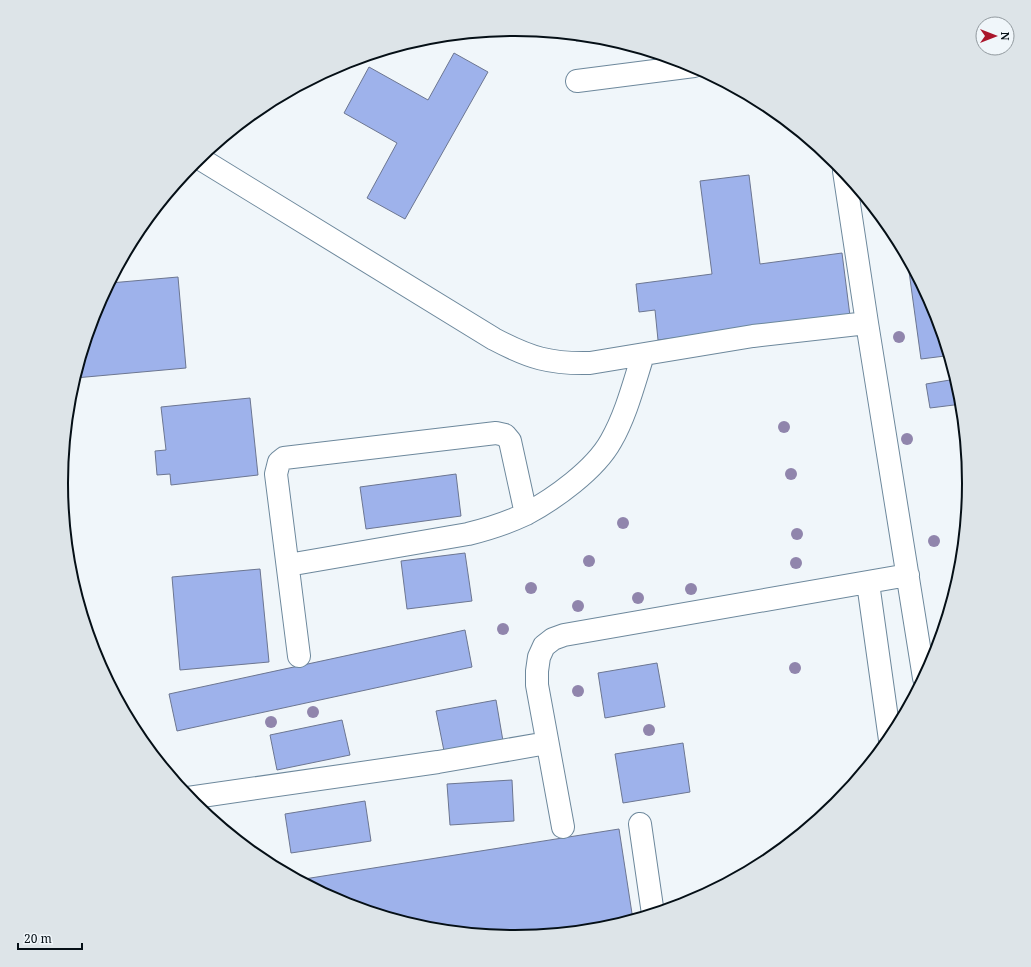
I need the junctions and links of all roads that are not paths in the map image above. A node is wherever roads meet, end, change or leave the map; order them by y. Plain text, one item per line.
1 (681, 68) edge
2 (577, 81) dead end
3 (205, 162) edge
4 (846, 181) edge
5 (867, 323) junction
6 (643, 355) junction
7 (526, 514) junction
8 (288, 565) junction
9 (908, 575) junction
10 (868, 583) junction
11 (299, 656) dead end
12 (923, 669) edge
13 (889, 731) edge
14 (547, 743) junction
15 (196, 797) edge
16 (640, 824) dead end
17 (562, 827) dead end
18 (652, 909) edge

1 - 2 lane
3 - 6 lane
4 - 5 lane
5 - 6 lane
5 - 9 lane
6 - 7 lane
7 - 8 lane
7 - 8 lane
8 - 11 lane
9 - 10 lane
9 - 12 lane
10 - 13 lane
10 - 14 lane
14 - 15 lane
14 - 17 lane
16 - 18 lane

